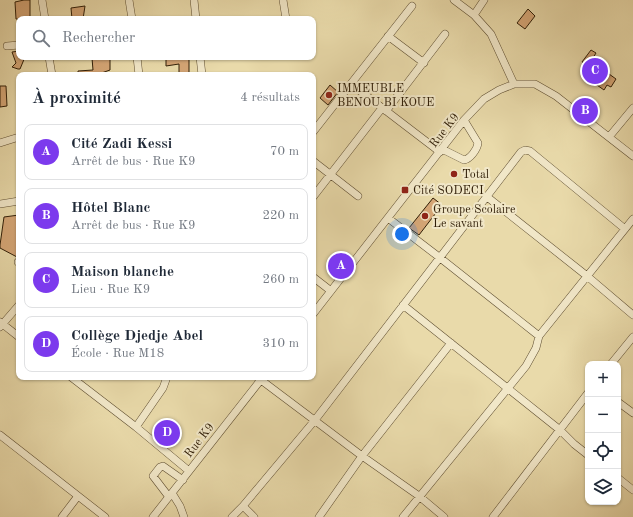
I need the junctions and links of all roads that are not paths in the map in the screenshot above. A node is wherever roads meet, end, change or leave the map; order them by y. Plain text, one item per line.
1 (42, 0) edge
2 (130, 0) edge
3 (194, 0) edge
4 (283, 0) edge
5 (454, 0) edge
6 (484, 0) edge
7 (412, 6) dead end
8 (474, 15) junction
9 (45, 16) edge
10 (132, 16) edge
11 (196, 16) edge
12 (286, 16) edge
13 (445, 34) dead end
14 (388, 36) junction
15 (16, 45) edge
16 (7, 46) dead end
17 (50, 60) edge
18 (137, 60) edge
19 (200, 60) edge
20 (424, 63) junction
21 (52, 72) edge
22 (139, 72) edge
23 (202, 72) edge
24 (351, 84) junction
25 (514, 84) junction
26 (633, 108) edge
27 (384, 110) junction
28 (464, 120) junction
29 (316, 128) edge
30 (609, 137) junction
31 (16, 138) edge
32 (0, 143) edge
33 (441, 151) junction
34 (633, 156) edge
35 (316, 163) edge
36 (331, 174) junction
37 (316, 193) edge
38 (358, 196) dead end
39 (486, 196) junction
40 (16, 201) edge
41 (0, 204) edge
42 (388, 218) junction
43 (633, 219) edge
44 (625, 229) junction
45 (439, 257) junction
46 (587, 276) junction
47 (316, 280) edge
48 (331, 291) junction
49 (403, 304) junction
50 (16, 308) edge
51 (316, 310) edge
52 (633, 315) edge
53 (1, 324) edge
54 (16, 335) edge
55 (539, 336) junction
56 (633, 337) edge
57 (451, 343) junction
58 (613, 361) edge
59 (75, 380) edge
60 (166, 380) edge
61 (258, 380) edge
62 (263, 380) edge
63 (508, 389) junction
64 (585, 397) edge
65 (621, 404) edge
66 (633, 413) edge
67 (315, 420) junction
68 (136, 427) junction
69 (560, 430) junction
70 (0, 435) edge
71 (585, 453) edge
72 (362, 456) junction
73 (189, 471) junction
74 (183, 480) junction
75 (621, 480) edge
76 (633, 490) edge
77 (171, 495) junction
78 (78, 496) junction
79 (419, 496) junction
80 (244, 506) junction
81 (62, 517) edge
82 (105, 517) edge
83 (153, 517) edge
84 (184, 517) edge
85 (232, 517) edge
86 (254, 517) edge
87 (319, 517) edge
88 (402, 517) edge
89 (444, 517) edge
90 (493, 517) edge

1 - 9 street
2 - 10 street
3 - 11 street
4 - 12 street
5 - 8 street
6 - 8 street
7 - 14 street
8 - 25 street
13 - 20 street
14 - 20 street
14 - 24 street
15 - 16 street
17 - 21 street
18 - 22 street
19 - 23 street
20 - 27 street
24 - 27 street
24 - 29 street
25 - 28 street, Rue K9
25 - 30 street, Rue K9
26 - 30 street
27 - 33 street
27 - 36 street
28 - 33 street, Rue K9
28 - 33 street
30 - 34 street, Rue K9
31 - 32 street
33 - 42 street, Rue K9
35 - 36 street
36 - 37 street
36 - 38 street
39 - 44 street
39 - 45 street
39 - 46 street
40 - 41 street
42 - 45 street
42 - 48 street, Rue K9
43 - 44 street
44 - 46 street
45 - 49 street
45 - 55 street
46 - 52 street
46 - 55 street
47 - 48 street
48 - 51 street, Rue K9
49 - 57 street
49 - 67 street
50 - 53 street
53 - 54 street
55 - 63 street
56 - 58 street
57 - 63 street
57 - 72 street
59 - 68 street
60 - 68 street
61 - 73 street, Rue K9
62 - 67 street
63 - 69 street
63 - 79 street
64 - 69 street
65 - 66 street
67 - 72 street
67 - 80 street
68 - 73 street
69 - 71 street
69 - 90 street
70 - 78 street
72 - 79 street
72 - 87 street
73 - 74 street, Rue K9
74 - 77 street, Rue K9
74 - 77 street
75 - 76 street
77 - 83 street, Rue K9
77 - 84 street
78 - 81 street
78 - 82 street
79 - 88 street
79 - 89 street
80 - 85 street
80 - 86 street

